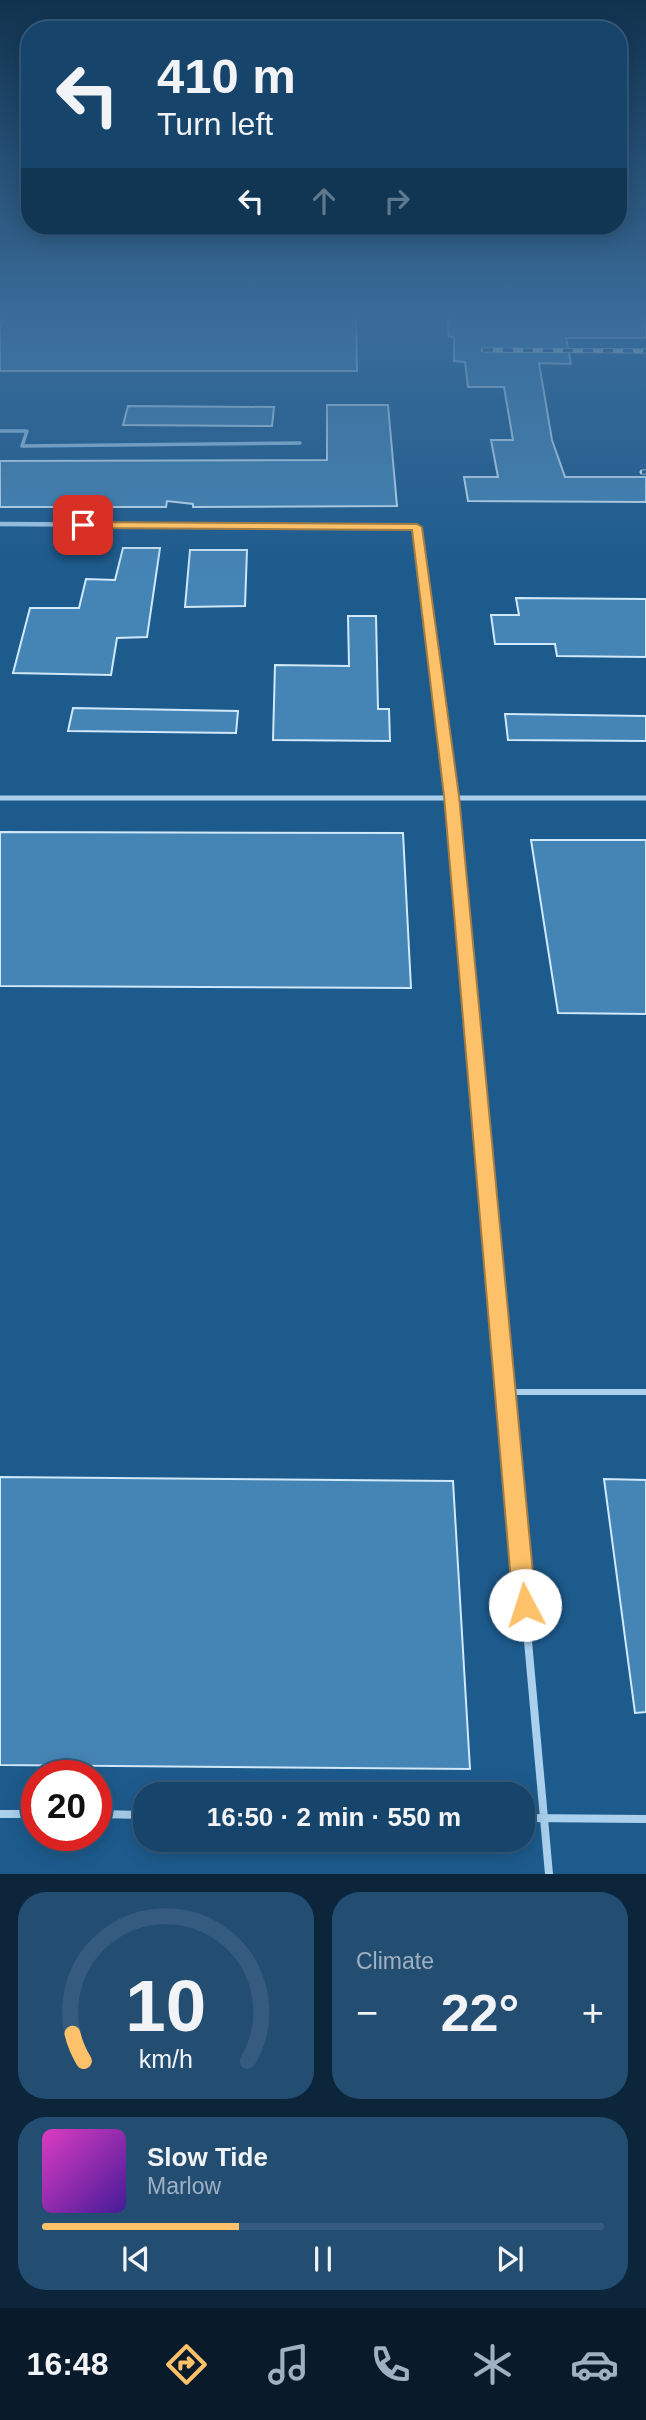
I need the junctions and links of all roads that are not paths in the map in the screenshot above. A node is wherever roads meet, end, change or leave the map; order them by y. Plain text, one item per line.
1 (0, 431) edge
2 (300, 443) dead end
3 (0, 524) edge
4 (452, 796) junction
5 (0, 798) edge
6 (646, 799) edge
7 (505, 1392) junction
8 (646, 1392) edge
9 (0, 1814) edge
10 (21, 1814) edge
11 (112, 1814) edge
12 (133, 1815) edge
13 (535, 1818) edge
14 (544, 1818) junction
15 (646, 1819) edge
16 (549, 1874) edge

1 - 2 lane
3 - 4 lane
4 - 5 lane
4 - 6 lane
4 - 7 lane
7 - 8 lane
7 - 14 lane
9 - 10 lane
11 - 12 lane
13 - 14 lane
14 - 15 lane
14 - 16 lane

